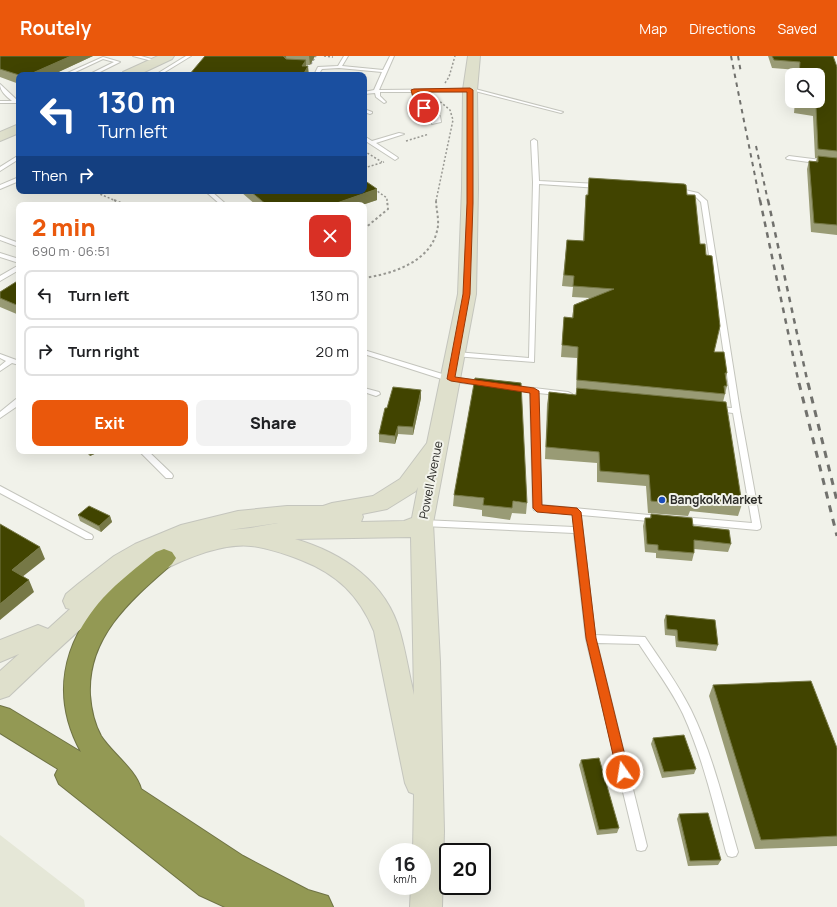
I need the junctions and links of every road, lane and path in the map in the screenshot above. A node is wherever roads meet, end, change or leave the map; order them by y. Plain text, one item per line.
1 (135, 56) edge
2 (189, 56) edge
3 (316, 56) edge
4 (324, 56) edge
5 (346, 56) edge
6 (392, 56) edge
7 (455, 56) edge
8 (474, 56) edge
9 (333, 57) edge
10 (162, 59) edge
11 (312, 66) joint
12 (320, 68) junction
13 (339, 68) junction
14 (384, 71) junction
15 (73, 72) edge
16 (96, 72) edge
17 (134, 72) edge
18 (162, 72) edge
19 (318, 72) edge
20 (0, 85) edge
21 (414, 90) junction
22 (432, 90) junction
23 (470, 90) junction
24 (376, 91) junction
25 (2, 92) edge
26 (367, 92) edge
27 (0, 102) edge
28 (16, 102) edge
29 (384, 102) dead end
30 (16, 103) edge
31 (367, 112) edge
32 (561, 112) dead end
33 (370, 113) dead end
34 (434, 123) dead end
35 (16, 129) edge
36 (401, 134) dead end
37 (0, 137) edge
38 (367, 140) edge
39 (534, 141) dead end
40 (372, 143) junction
41 (367, 152) edge
42 (16, 158) edge
43 (395, 158) joint
44 (789, 158) dead end
45 (382, 162) junction
46 (837, 164) edge
47 (367, 167) edge
48 (0, 169) edge
49 (16, 181) edge
50 (536, 182) junction
51 (606, 186) edge
52 (0, 187) edge
53 (369, 188) edge
54 (667, 190) edge
55 (100, 194) edge
56 (211, 194) edge
57 (119, 202) edge
58 (221, 202) edge
59 (367, 227) edge
60 (0, 238) edge
61 (16, 244) edge
62 (0, 255) edge
63 (16, 260) edge
64 (16, 270) edge
65 (367, 277) edge
66 (0, 279) edge
67 (367, 353) edge
68 (456, 354) junction
69 (0, 356) edge
70 (15, 361) edge
71 (0, 369) edge
72 (451, 379) junction
73 (367, 391) edge
74 (534, 391) junction
75 (376, 394) dead end
76 (573, 395) edge
77 (16, 403) edge
78 (705, 408) edge
79 (736, 411) junction
80 (0, 416) edge
81 (437, 443) junction
82 (146, 454) edge
83 (169, 476) dead end
84 (0, 489) edge
85 (577, 512) junction
86 (313, 514) junction
87 (422, 523) junction
88 (578, 530) junction
89 (89, 537) dead end
90 (250, 537) junction
91 (164, 558) junction
92 (38, 635) junction
93 (591, 638) junction
94 (0, 651) edge
95 (0, 670) edge
96 (0, 688) edge
97 (0, 718) edge
98 (0, 721) edge
99 (137, 802) junction
100 (429, 831) junction
101 (641, 846) dead end
102 (732, 852) dead end
103 (311, 906) edge
104 (260, 907) edge
105 (426, 907) edge

1 - 10 lane
2 - 18 lane
3 - 11 path
4 - 9 path
5 - 13 lane
6 - 14 lane
7 - 22 path
8 - 23 main road, Powell Avenue
10 - 17 main road
11 - 12 lane
12 - 13 lane
12 - 19 lane
13 - 14 lane
14 - 24 lane
15 - 16 lane
20 - 25 lane
21 - 22 lane
21 - 24 lane
21 - 34 lane
22 - 23 lane
22 - 65 path
23 - 32 lane
23 - 68 main road, Powell Avenue
24 - 26 lane
24 - 29 lane
25 - 28 lane
27 - 30 lane
31 - 33 lane
35 - 37 main road
36 - 40 lane
38 - 40 lane
39 - 50 lane
40 - 43 lane
41 - 45 path
42 - 48 lane
43 - 45 path
44 - 46 lane
45 - 47 path
49 - 52 lane
50 - 51 lane
50 - 68 lane
53 - 59 path
54 - 79 lane
55 - 57 path
56 - 58 lane
60 - 61 lane
62 - 63 lane
64 - 66 lane
67 - 72 lane
68 - 72 main road, Powell Avenue
69 - 70 lane
70 - 71 lane
72 - 74 lane
72 - 81 main road, Powell Avenue
73 - 75 lane
74 - 76 lane
74 - 85 lane
77 - 80 lane
78 - 79 lane
79 - 85 lane
81 - 86 main road
81 - 87 main road, Powell Avenue
82 - 83 lane
84 - 89 lane
85 - 88 lane
86 - 87 main road
86 - 92 main road
87 - 88 lane
87 - 90 main road
87 - 100 main road, Powell Avenue
88 - 93 lane
90 - 91 main road
90 - 100 main road
91 - 96 main road
91 - 99 highway
92 - 94 main road
92 - 95 main road
93 - 101 lane
93 - 102 lane
97 - 99 highway
98 - 104 highway
99 - 103 highway
100 - 105 main road, Powell Avenue

